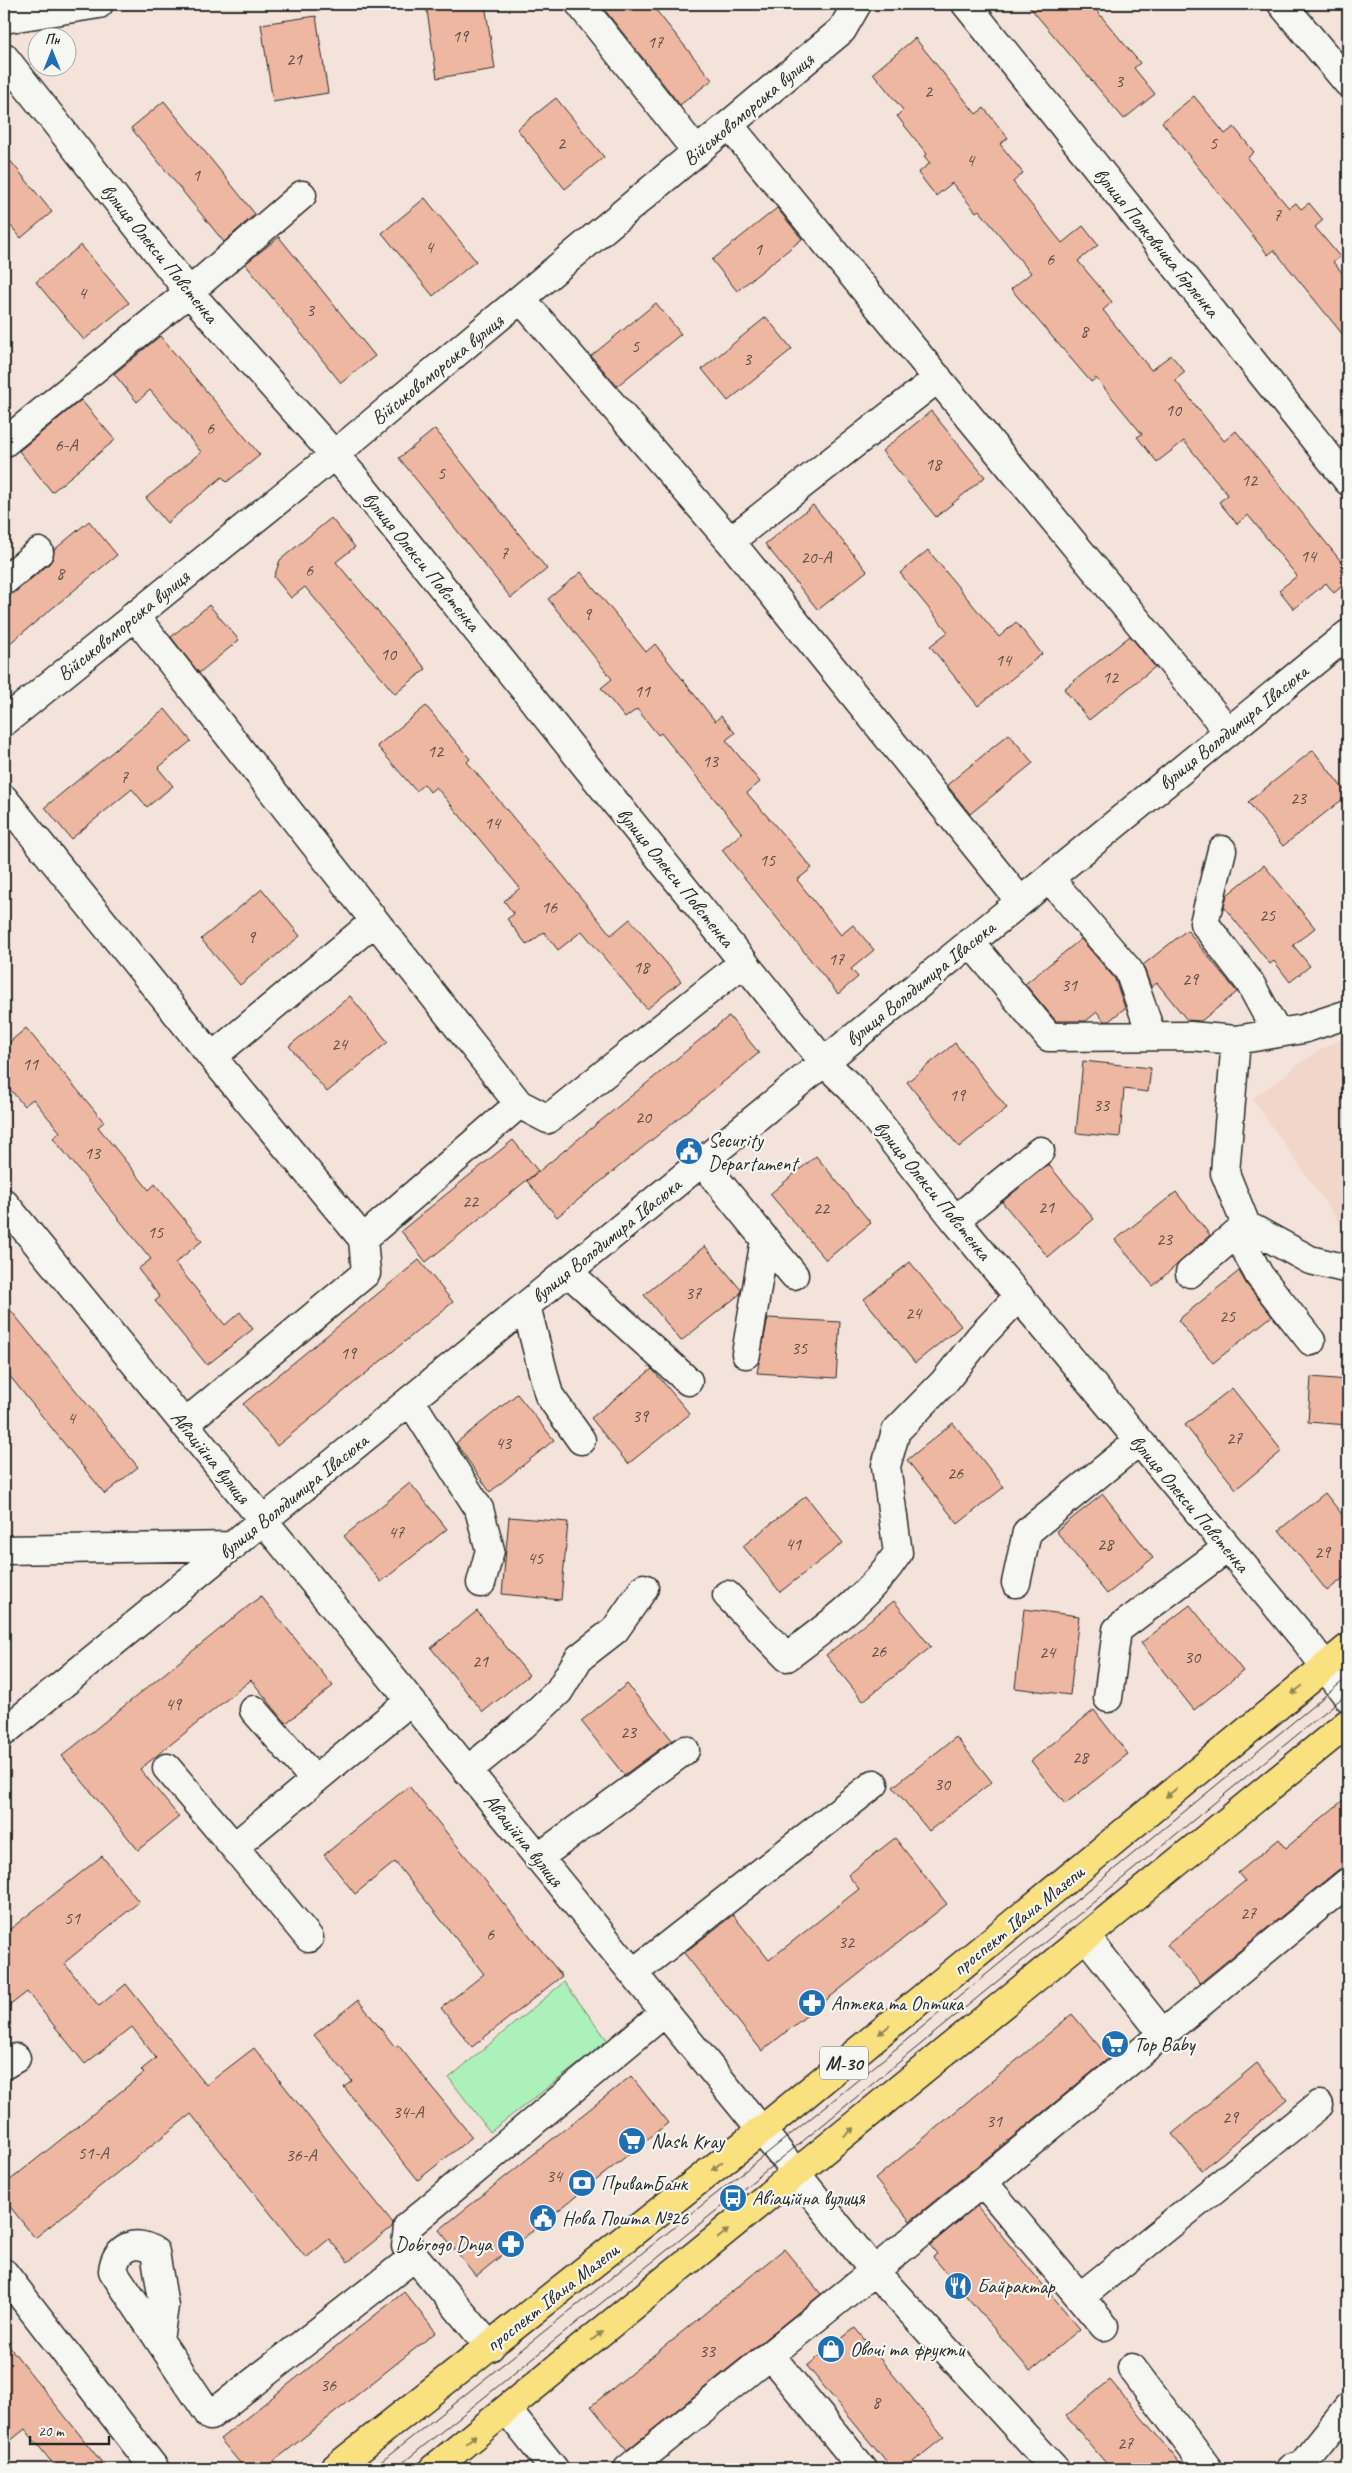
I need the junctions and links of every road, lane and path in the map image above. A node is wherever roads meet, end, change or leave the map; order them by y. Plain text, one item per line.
1 (99, 4) edge
2 (580, 4) edge
3 (857, 4) edge
4 (966, 4) edge
5 (1282, 4) edge
6 (4, 19) edge
7 (4, 57) edge
8 (1348, 83) edge
9 (729, 125) junction
10 (697, 152) junction
11 (302, 195) dead end
12 (189, 292) junction
13 (521, 299) junction
14 (938, 378) junction
15 (4, 443) edge
16 (334, 454) junction
17 (1348, 481) edge
18 (730, 541) junction
19 (39, 552) dead end
20 (4, 581) edge
21 (134, 615) junction
22 (1348, 634) edge
23 (4, 722) edge
24 (1228, 731) junction
25 (4, 798) edge
26 (1222, 850) dead end
27 (1048, 878) junction
28 (1020, 900) junction
29 (375, 921) junction
30 (970, 942) junction
31 (744, 962) junction
32 (1348, 1014) edge
33 (1277, 1033) junction
34 (1152, 1036) junction
35 (1236, 1040) junction
36 (212, 1057) junction
37 (824, 1062) junction
38 (519, 1104) junction
39 (1040, 1151) dead end
40 (702, 1162) junction
41 (4, 1203) edge
42 (955, 1220) junction
43 (1242, 1229) junction
44 (363, 1239) junction
45 (765, 1239) junction
46 (1348, 1269) edge
47 (568, 1272) junction
48 (1190, 1273) dead end
49 (794, 1275) dead end
50 (1019, 1296) junction
51 (526, 1306) junction
52 (1311, 1341) dead end
53 (746, 1354) dead end
54 (688, 1381) dead end
55 (410, 1400) junction
56 (184, 1424) junction
57 (581, 1440) dead end
58 (1139, 1442) junction
59 (263, 1521) junction
60 (233, 1546) junction
61 (1226, 1548) junction
62 (4, 1550) edge
63 (481, 1583) dead end
64 (1016, 1583) dead end
65 (644, 1588) dead end
66 (727, 1595) dead end
67 (1348, 1648) edge
68 (1324, 1667) junction
69 (1348, 1697) edge
70 (1108, 1698) dead end
71 (410, 1701) junction
72 (254, 1710) dead end
73 (1348, 1723) edge
74 (4, 1732) edge
75 (685, 1750) dead end
76 (167, 1768) dead end
77 (467, 1771) junction
78 (315, 1780) junction
79 (874, 1784) dead end
80 (234, 1847) junction
81 (538, 1858) junction
82 (1348, 1882) edge
83 (309, 1938) dead end
84 (1087, 1938) junction
85 (633, 1973) junction
86 (665, 2012) junction
87 (1163, 2034) junction
88 (1319, 2105) dead end
89 (762, 2130) junction
90 (797, 2174) junction
91 (983, 2182) junction
92 (414, 2257) junction
93 (874, 2271) junction
94 (4, 2273) edge
95 (1080, 2297) junction
96 (1104, 2326) dead end
97 (159, 2340) dead end
98 (490, 2347) junction
99 (770, 2355) junction
100 (1132, 2368) dead end
101 (1348, 2408) edge
102 (507, 2410) junction
103 (155, 2469) edge
104 (334, 2469) edge
105 (432, 2469) edge
106 (554, 2469) edge
107 (628, 2469) edge
108 (864, 2469) edge
109 (1055, 2469) edge
110 (1208, 2469) edge
111 (1290, 2469) edge

1 - 6 street
2 - 10 street
3 - 9 street, Військовоморська вулиця
4 - 17 street, вулиця Полковника Горленка
5 - 8 street
7 - 12 street, вулиця Олекси Повстенка
9 - 10 street, Військовоморська вулиця
9 - 14 street
10 - 13 street, Військовоморська вулиця
11 - 12 street
12 - 15 street
12 - 16 street, вулиця Олекси Повстенка
13 - 16 street, Військовоморська вулиця
13 - 18 street
14 - 18 street
14 - 24 street
16 - 21 street, Військовоморська вулиця
16 - 31 street, вулиця Олекси Повстенка
18 - 28 street
19 - 20 street
21 - 23 street, Військовоморська вулиця
21 - 29 street
22 - 24 street, вулиця Володимира Івасюка
24 - 27 street, вулиця Володимира Івасюка
25 - 36 street
26 - 33 street
27 - 28 street, вулиця Володимира Івасюка
27 - 34 street
28 - 30 street, вулиця Володимира Івасюка
29 - 36 street
29 - 38 street
30 - 34 street
30 - 37 street, вулиця Володимира Івасюка
31 - 37 street, вулиця Олекси Повстенка
31 - 38 street
32 - 33 street
33 - 35 street
34 - 35 street
35 - 43 street
36 - 44 street
37 - 40 street, вулиця Володимира Івасюка
37 - 42 street, вулиця Олекси Повстенка
38 - 44 street
39 - 42 street
40 - 45 street
40 - 47 street, вулиця Володимира Івасюка
41 - 56 street, Авіаційна вулиця
42 - 50 street, вулиця Олекси Повстенка
43 - 46 street
43 - 48 street
43 - 52 street
44 - 56 street
45 - 49 street
45 - 53 street
47 - 51 street, вулиця Володимира Івасюка
47 - 54 street
50 - 58 street, вулиця Олекси Повстенка
50 - 66 street
51 - 55 street, вулиця Володимира Івасюка
51 - 57 street
55 - 59 street, вулиця Володимира Івасюка
55 - 63 street
56 - 59 street, Авіаційна вулиця
58 - 61 street, вулиця Олекси Повстенка
58 - 64 street
59 - 60 street, вулиця Володимира Івасюка
59 - 71 street, Авіаційна вулиця
60 - 62 street
60 - 74 street, вулиця Володимира Івасюка
61 - 68 street, вулиця Олекси Повстенка
61 - 70 street
65 - 77 street
67 - 68 highway, проспект Івана Мазепи / М-30
68 - 69 street, вулиця Олекси Повстенка
68 -> 89 highway, проспект Івана Мазепи / М-30
71 - 77 street, Авіаційна вулиця
71 - 78 street
72 - 78 street
73 - 84 highway, М-30
75 - 81 street
76 - 80 street
77 - 81 street, Авіаційна вулиця
78 - 80 street
79 - 85 street
80 - 83 street
81 - 85 street, Авіаційна вулиця
82 - 87 street
84 - 87 street
90 -> 84 highway, М-30
85 - 86 street, Авіаційна вулиця
86 - 89 street, Авіаційна вулиця
86 - 92 street
87 - 91 street
88 - 95 street
89 - 90 street, Авіаційна вулиця
89 -> 98 highway, проспект Івана Мазепи / М-30
90 - 93 street, Авіаційна вулиця
102 -> 90 highway, М-30
91 - 93 street
91 - 95 street
92 - 97 street
92 - 98 street
93 - 99 street
93 - 109 street, Авіаційна вулиця
94 - 103 street
95 - 96 street
98 - 104 highway, проспект Івана Мазепи / М-30
99 - 107 street
99 - 108 street
100 - 110 street
101 - 111 street
105 -> 102 highway, М-30
102 - 106 street

